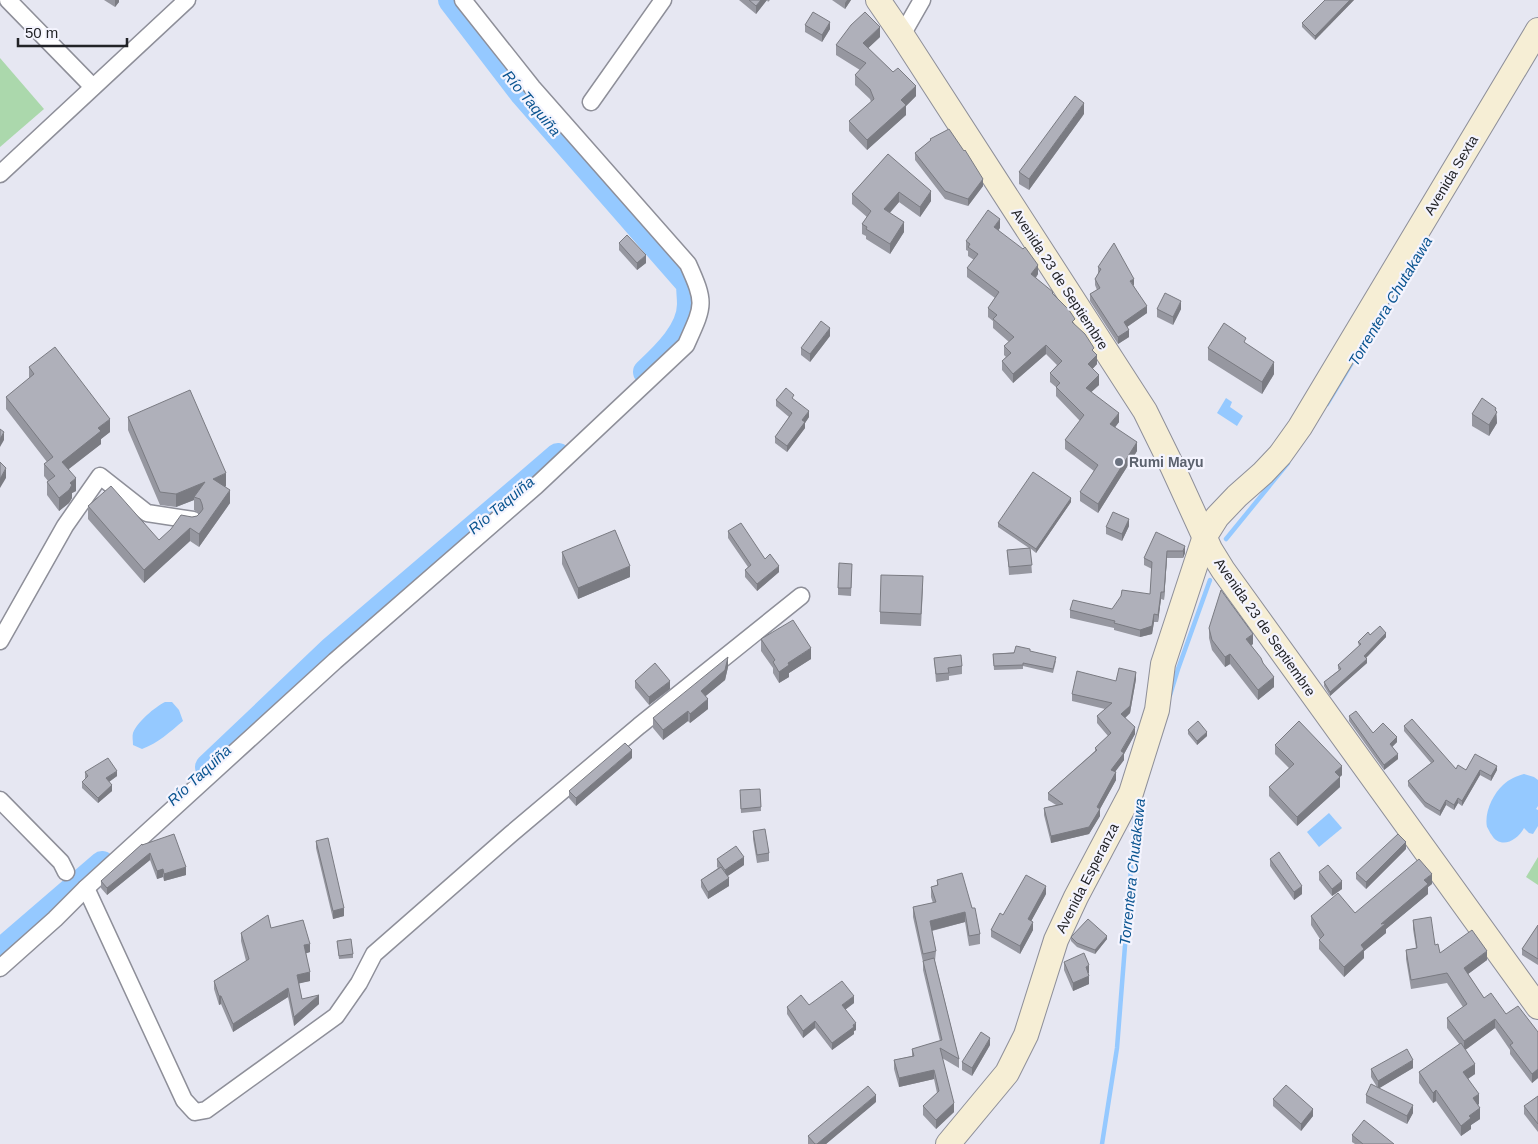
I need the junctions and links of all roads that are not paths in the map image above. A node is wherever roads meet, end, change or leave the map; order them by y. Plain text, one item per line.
1 (8, 0) edge
2 (186, 0) edge
3 (463, 0) edge
4 (663, 0) edge
5 (878, 0) edge
6 (922, 0) edge
7 (1538, 30) edge
8 (902, 34) junction
9 (93, 87) junction
10 (591, 102) dead end
11 (0, 174) edge
12 (193, 520) edge
13 (1208, 543) junction
14 (801, 596) dead end
15 (0, 641) edge
16 (0, 800) edge
17 (66, 872) dead end
18 (86, 888) junction
19 (0, 968) edge
20 (1538, 1007) edge
21 (948, 1144) edge

1 - 9 street
2 - 9 street
3 - 18 street
4 - 10 street
5 - 8 main road, Avenida 23 de Septiembre
6 - 8 street
7 - 13 main road, Avenida Sexta
8 - 13 main road, Avenida 23 de Septiembre
9 - 11 street
12 - 15 street
13 - 20 main road, Avenida 23 de Septiembre
13 - 21 main road, Avenida Esperanza
14 - 18 street
16 - 17 street
18 - 19 street

